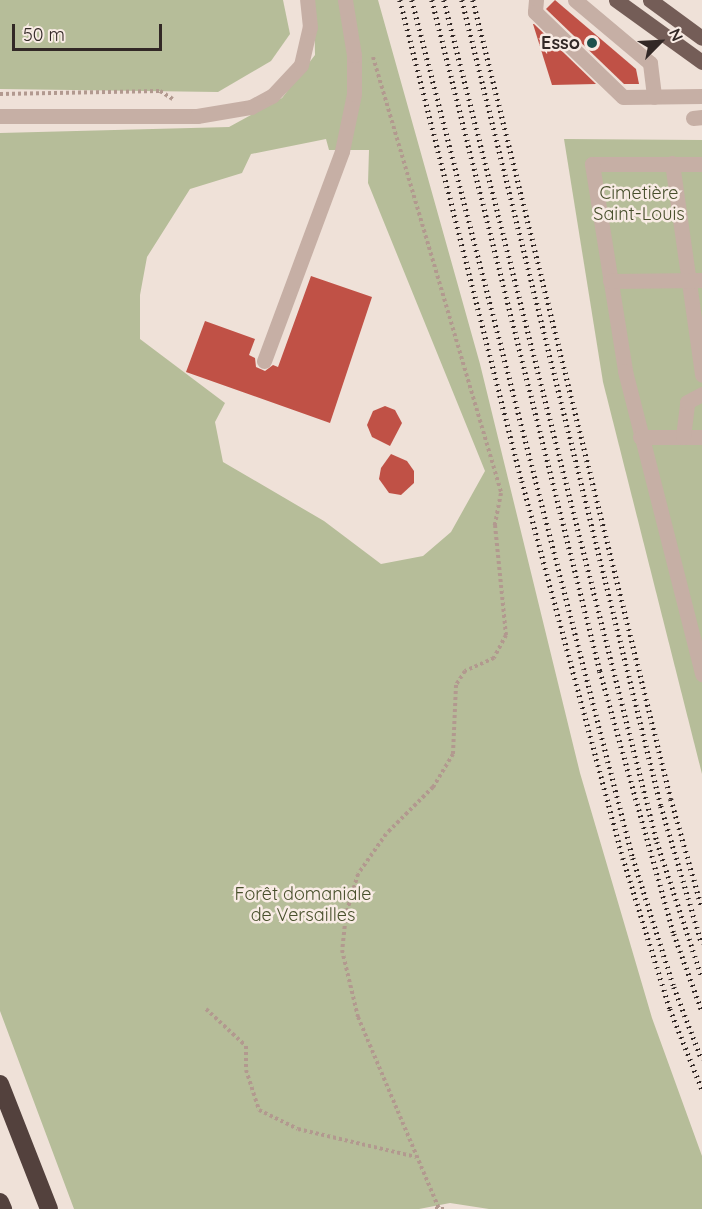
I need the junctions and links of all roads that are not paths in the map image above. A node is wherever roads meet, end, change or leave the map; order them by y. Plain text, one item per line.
1 (307, 0) edge
2 (345, 0) edge
3 (536, 0) edge
4 (575, 0) edge
5 (616, 0) edge
6 (650, 0) edge
7 (702, 38) edge
8 (702, 62) edge
9 (702, 96) edge
10 (654, 97) junction
11 (0, 116) edge
12 (672, 163) junction
13 (702, 164) edge
14 (610, 280) junction
15 (695, 281) edge
16 (264, 361) dead end
17 (702, 375) edge
18 (702, 394) edge
19 (640, 437) junction
20 (683, 437) junction
21 (702, 437) edge
22 (697, 634) edge
23 (702, 674) edge
24 (0, 1084) edge
25 (0, 1202) edge
26 (3, 1209) edge
27 (49, 1209) edge

1 - 11 street
2 - 16 street
3 - 10 street
4 - 10 street
5 - 8 main road
6 - 7 main road
9 - 10 street
12 - 13 street
12 - 14 street
12 - 15 street
14 - 15 street
14 - 19 street
15 - 17 street
18 - 20 street
19 - 20 street
19 - 22 street
20 - 21 street
22 - 23 street
24 - 27 highway
25 - 26 highway

